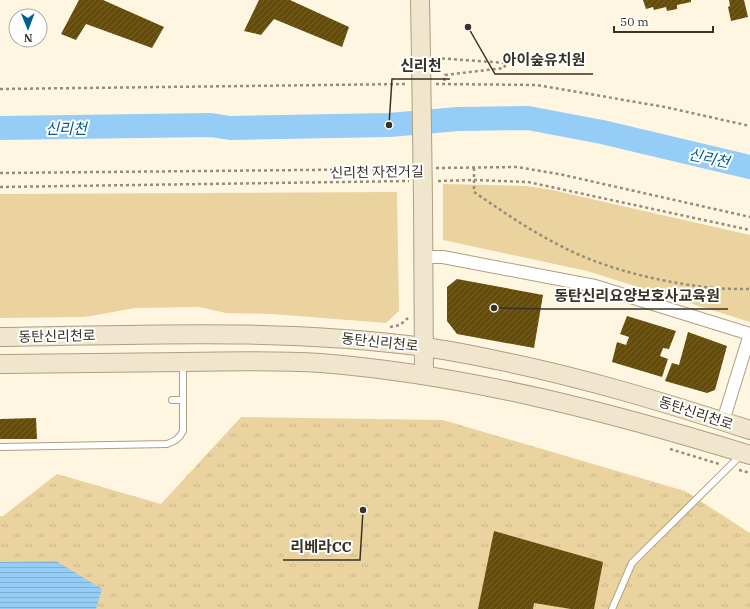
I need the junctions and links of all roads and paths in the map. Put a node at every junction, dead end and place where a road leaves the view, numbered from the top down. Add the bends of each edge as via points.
1 (420, 0) edge
2 (428, 58) junction
3 (413, 84) dead end
4 (429, 84) dead end
5 (444, 84) junction
6 (0, 89) edge
7 (750, 126) edge
8 (411, 168) dead end
9 (434, 168) dead end
10 (474, 168) junction
11 (0, 173) edge
12 (474, 180) junction
13 (411, 181) dead end
14 (434, 181) dead end
15 (0, 187) edge
16 (750, 217) edge
17 (750, 230) edge
18 (424, 256) junction
19 (750, 289) edge
20 (750, 334) edge
21 (0, 336) edge
22 (425, 347) junction
23 (183, 362) junction
24 (0, 364) edge
25 (424, 375) junction
26 (172, 400) dead end
27 (183, 400) junction
28 (723, 421) junction
29 (750, 430) edge
30 (0, 447) edge
31 (663, 447) dead end
32 (746, 454) edge
33 (729, 467) junction
34 (750, 473) edge
35 (612, 609) edge

1 - 2 main road
2 - 5 path via 506,63 504,68 444,75
2 - 18 main road, bridge via 423,201
3 - 6 path
4 - 5 path
5 - 7 path via 537,85 665,107
8 - 11 path
9 - 10 path
10 - 12 path
10 - 16 path via 517,167 559,174
12 - 14 path, 신리천 자전거길
12 - 17 path, 신리천 자전거길 via 528,182
12 - 19 path via 474,192 510,217 560,246 594,260 675,282 715,288
13 - 15 path, 신리천 자전거길
18 - 20 street via 444,257 595,286
18 - 22 main road
20 - 28 street
21 - 22 main road, 동탄신리천로 via 240,333
22 - 25 main road
22 - 28 main road, 동탄신리천로 via 535,368
23 - 24 main road, 동탄신리천로
23 - 25 main road, 동탄신리천로 via 320,363
23 - 27 lane
25 - 32 main road, 동탄신리천로 via 560,401
26 - 27 lane
27 - 30 lane via 181,437 167,444
28 - 29 main road, 동탄신리천로
31 - 33 path
32 - 33 lane
33 - 34 path
33 - 35 lane via 632,563

